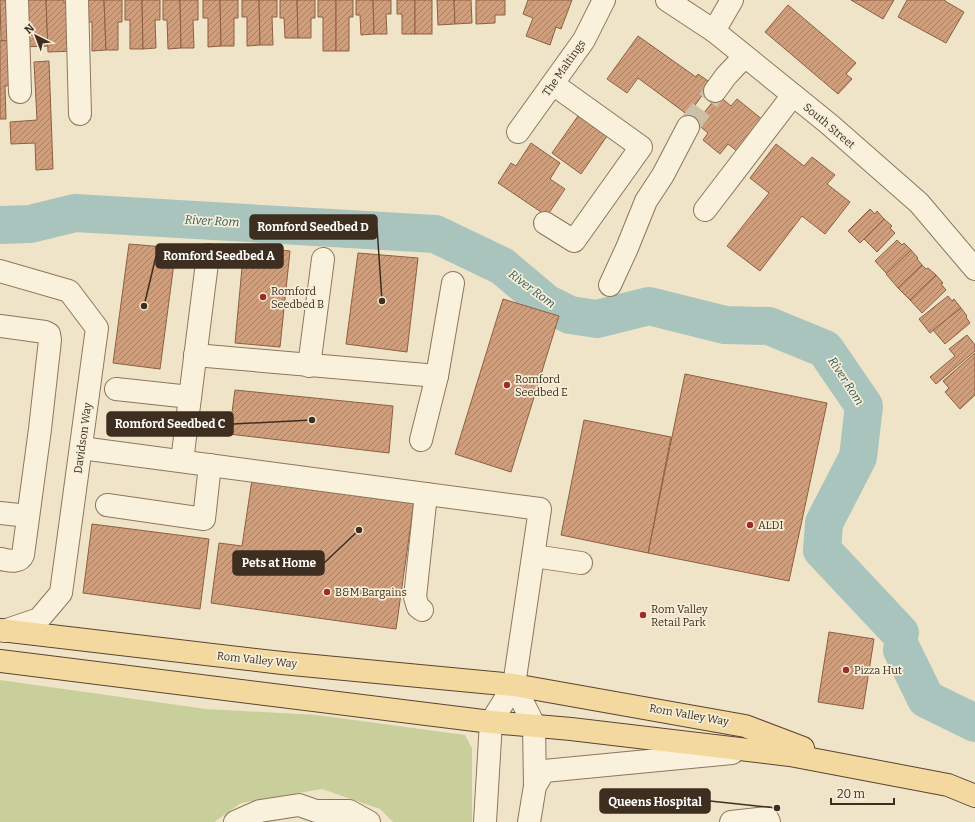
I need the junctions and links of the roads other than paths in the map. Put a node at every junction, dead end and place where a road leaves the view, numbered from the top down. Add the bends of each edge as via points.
1 (17, 0) edge
2 (77, 0) edge
3 (604, 0) edge
4 (667, 0) edge
5 (732, 0) edge
6 (714, 31) junction
7 (744, 57) junction
8 (553, 84) junction
9 (715, 91) tunnel mouth
10 (20, 92) dead end
11 (793, 95) junction
12 (80, 114) dead end
13 (688, 127) tunnel mouth
14 (518, 132) dead end
15 (705, 210) dead end
16 (545, 223) dead end
17 (208, 256) dead end
18 (323, 259) dead end
19 (975, 269) edge
20 (0, 271) edge
21 (453, 283) dead end
22 (610, 285) dead end
23 (0, 326) edge
24 (195, 355) junction
25 (309, 366) junction
26 (437, 376) junction
27 (116, 388) dead end
28 (190, 397) junction
29 (421, 440) dead end
30 (81, 448) junction
31 (182, 461) junction
32 (210, 465) junction
33 (426, 494) junction
34 (107, 505) dead end
35 (0, 513) edge
36 (28, 516) junction
37 (534, 556) junction
38 (0, 559) edge
39 (581, 563) dead end
40 (422, 610) dead end
41 (2, 631) edge
42 (0, 661) edge
43 (514, 685) junction
44 (491, 722) junction
45 (534, 725) junction
46 (756, 751) junction
47 (857, 767) junction
48 (535, 786) junction
49 (975, 796) edge
50 (235, 822) edge
51 (369, 822) edge
52 (485, 822) edge
53 (529, 822) edge
54 (731, 822) edge
55 (769, 822) edge

1 - 10 street
2 - 12 street
3 - 8 street, The Maltings via 584,40
4 - 6 street, South Street
5 - 6 street
6 - 7 street, South Street
7 - 9 street
7 - 11 street, South Street
8 - 14 street, The Maltings
8 - 16 street via 641,147 574,241
11 - 15 street
11 - 19 street, South Street via 918,203
13 - 22 street via 663,176 646,201
17 - 24 street
18 - 25 street
20 - 30 street, Davidson Way via 69,291 97,328
21 - 26 street
23 - 36 street via 45,332 49,334 50,340
24 - 25 street
24 - 28 street
25 - 26 street
26 - 29 street
27 - 28 street
28 - 31 street
30 - 31 street
30 - 41 street, Davidson Way via 61,593 39,619
31 - 32 street
32 - 33 street
32 - 34 street via 204,519
33 - 37 street via 540,509
33 - 40 street via 424,560 415,597 418,607
35 - 36 street
36 - 38 street via 22,558 14,561
37 - 39 street
37 - 43 street
41 - 43 main road, Rom Valley Way via 282,664
42 - 44 main road, Rom Valley Way
43 - 44 street
43 - 45 street
43 - 47 main road, Rom Valley Way via 745,726
44 - 45 main road, Rom Valley Way
44 - 52 street
45 - 46 main road, Rom Valley Way
45 - 48 street
46 - 47 main road, Rom Valley Way
46 - 48 street via 544,771
47 - 49 main road, Rom Valley Way via 948,785
48 - 53 street
50 - 51 street via 260,811 299,806 316,811 349,811
54 - 55 street via 767,818

